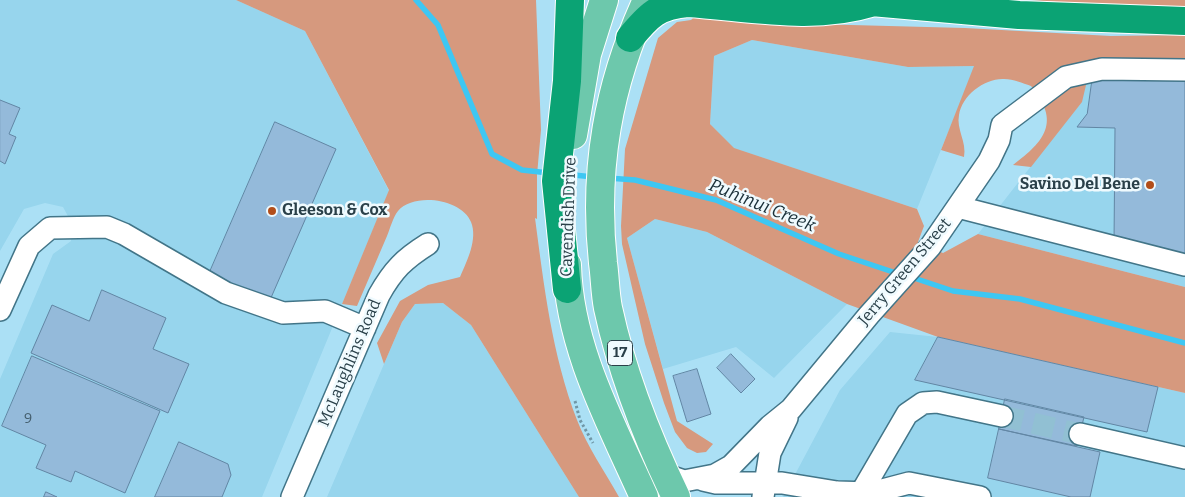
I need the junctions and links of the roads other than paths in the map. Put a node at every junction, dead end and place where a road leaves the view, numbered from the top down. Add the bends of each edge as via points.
1 (570, 0) edge
2 (604, 0) edge
3 (647, 0) edge
4 (861, 2) edge
5 (1185, 21) edge
6 (630, 38) junction
7 (1185, 70) edge
8 (565, 145) junction
9 (958, 207) junction
10 (428, 244) dead end
11 (1185, 265) edge
12 (567, 289) joint
13 (0, 310) edge
14 (365, 328) junction
15 (791, 409) junction
16 (1002, 416) tunnel mouth
17 (1080, 434) tunnel mouth
18 (1185, 458) edge
19 (697, 479) junction
20 (671, 486) edge
21 (764, 489) edge
22 (641, 491) edge
23 (861, 493) junction
24 (292, 497) edge
25 (980, 497) edge

1 - 8 highway
2 - 8 main road, Cavendish Drive
3 - 6 main road, Cavendish Drive / 17
4 - 5 highway via 1019,15
4 - 6 highway via 848,10 814,12 675,4 651,14
6 - 20 main road, Cavendish Drive / 17 via 618,71 603,148 600,224 608,306 630,389
7 - 9 street, Jerry Green Street via 1102,69 1066,77 1002,125 990,161
8 - 12 highway via 556,181
9 - 11 street
9 - 15 street, Jerry Green Street via 930,247
10 - 14 street, McLaughlins Road via 404,259 389,277
12 - 22 main road, Cavendish Drive / 17 via 584,359
13 - 14 street via 29,246 50,228 107,227 226,292 282,313 326,311
14 - 24 street, McLaughlins Road
15 - 19 street, Jerry Green Street via 731,466 715,475
15 - 21 street, Jerry Green Street via 770,454
16 - 23 street via 937,402 922,403 907,414
17 - 18 street
19 - 20 street, Jerry Green Street
19 - 21 street
21 - 23 street
23 - 25 street via 909,483

